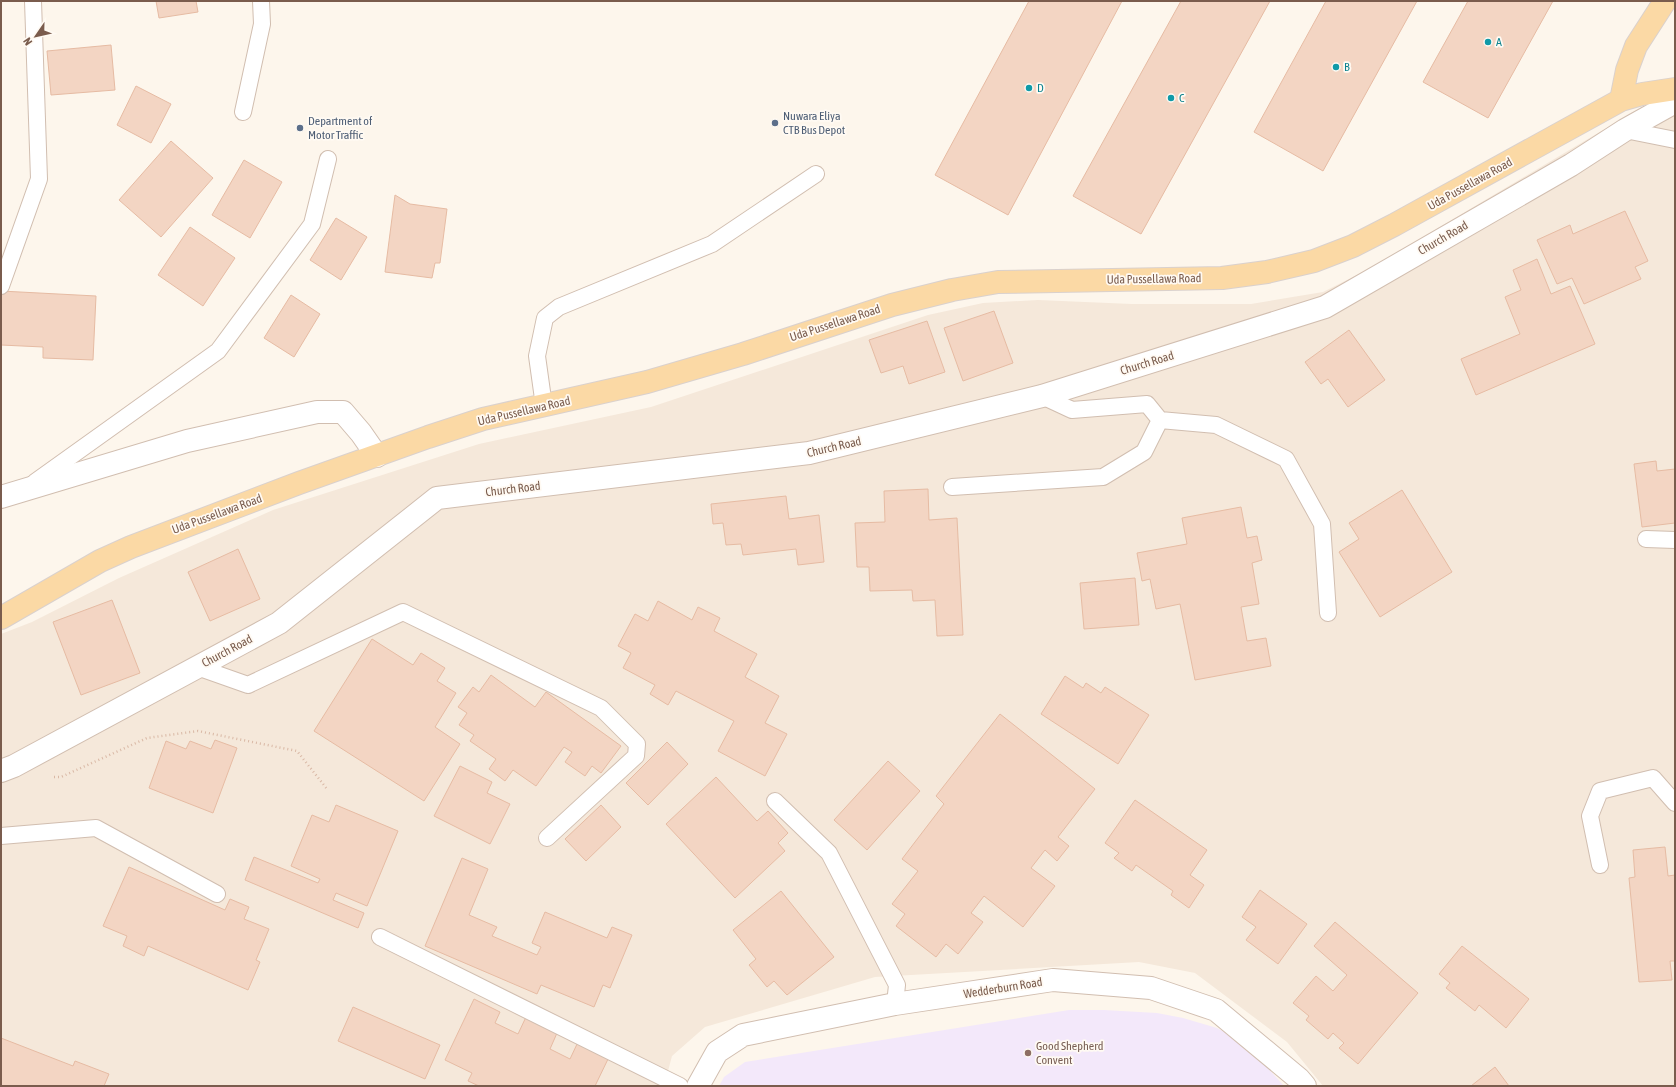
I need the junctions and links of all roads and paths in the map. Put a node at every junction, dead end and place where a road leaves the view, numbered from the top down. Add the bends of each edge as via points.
1 (34, 1) edge
2 (261, 1) edge
3 (1665, 1) edge
4 (1675, 89) edge
5 (1621, 100) junction
6 (1675, 102) edge
7 (243, 112) dead end
8 (1625, 130) junction
9 (1675, 140) edge
10 (328, 159) dead end
11 (816, 174) dead end
12 (1, 286) edge
13 (1042, 396) junction
14 (544, 406) junction
15 (1160, 420) junction
16 (377, 456) junction
17 (952, 487) dead end
18 (23, 491) junction
19 (1, 497) edge
20 (1646, 539) dead end
21 (1675, 540) edge
22 (1328, 613) dead end
23 (1, 618) edge
24 (197, 667) junction
25 (7, 768) edge
26 (327, 789) dead end
27 (775, 801) dead end
28 (1675, 803) edge
29 (1, 836) edge
30 (547, 838) dead end
31 (1600, 865) dead end
32 (217, 894) dead end
33 (380, 937) dead end
34 (895, 1004) junction
35 (680, 1086) edge
36 (698, 1086) edge
37 (1305, 1086) edge

1 - 12 lane via 39,180
2 - 7 lane via 262,24
3 - 5 main road via 1636,46 1627,70
4 - 5 main road, Uda Pussellawa Road
5 - 14 main road, Uda Pussellawa Road via 1394,225 1353,246 1314,261 1267,272 1222,278 998,282 952,290 892,305 743,354 647,382
6 - 8 street, Church Road
8 - 9 lane
8 - 13 street, Church Road via 1325,307
10 - 18 lane via 312,224 218,351
11 - 14 lane via 712,244 559,307 545,318 537,356
13 - 15 lane via 1072,410 1147,404
13 - 24 street, Church Road via 809,453 437,498 279,623
14 - 16 main road, Uda Pussellawa Road via 483,419
15 - 17 lane via 1144,452 1103,477
15 - 22 lane via 1216,425 1286,459 1322,524
16 - 18 street via 343,412 317,412 187,441
16 - 23 main road, Uda Pussellawa Road via 131,546
18 - 19 street
20 - 21 lane
24 - 25 street, Church Road
24 - 30 lane via 248,685 403,612 601,708 638,744 636,756
25 - 26 path via 27,774 61,777 147,738 198,731 297,751
27 - 34 lane via 829,853 896,985
28 - 31 lane via 1653,778 1600,792 1590,816
29 - 32 lane via 96,828
33 - 35 lane
34 - 36 street, Wedderburn Road via 743,1035 717,1052
34 - 37 street, Wedderburn Road via 1053,980 1151,988 1216,1010

